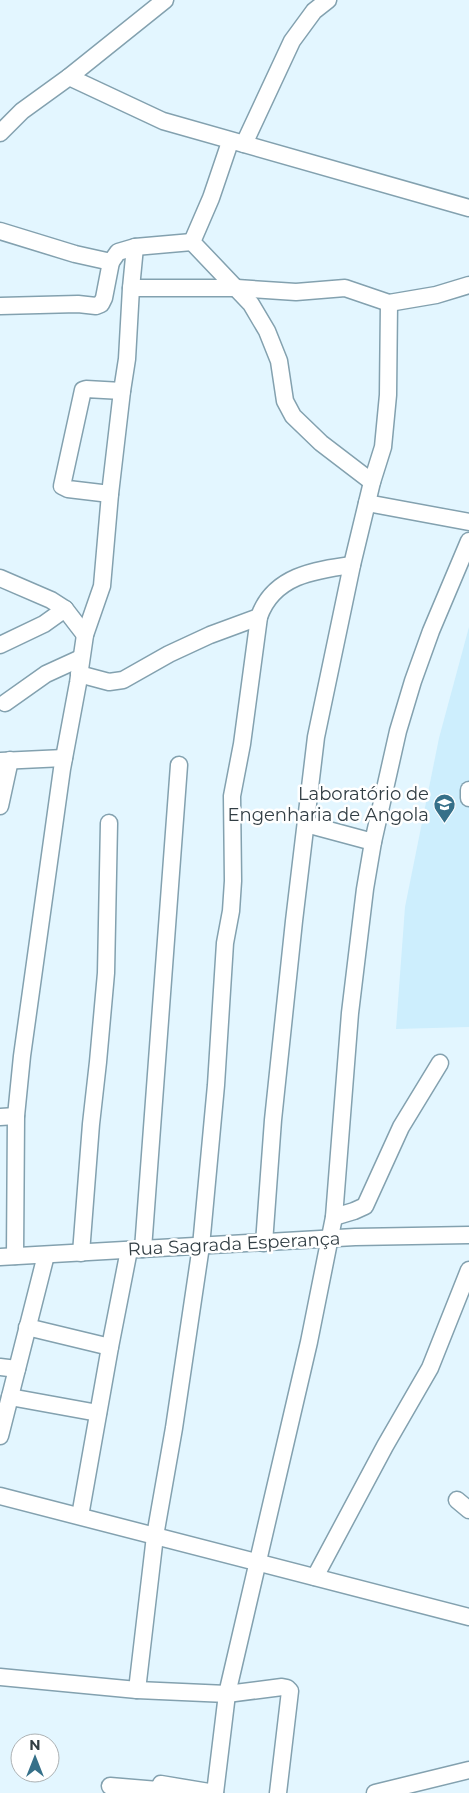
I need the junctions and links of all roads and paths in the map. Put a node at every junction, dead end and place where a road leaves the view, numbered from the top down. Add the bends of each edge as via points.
1 (165, 0) edge
2 (328, 0) edge
3 (69, 77) junction
4 (0, 133) edge
5 (237, 143) junction
6 (469, 208) edge
7 (0, 231) edge
8 (192, 242) junction
9 (135, 247) junction
10 (111, 262) junction
11 (469, 285) edge
12 (131, 288) junction
13 (237, 288) junction
14 (389, 303) junction
15 (0, 306) edge
16 (122, 391) junction
17 (372, 482) junction
18 (110, 494) junction
19 (368, 502) junction
20 (469, 522) edge
21 (469, 541) edge
22 (352, 565) junction
23 (0, 578) edge
24 (65, 609) junction
25 (259, 617) junction
26 (84, 635) junction
27 (0, 645) edge
28 (80, 666) junction
29 (5, 703) dead end
30 (64, 758) junction
31 (5, 760) edge
32 (179, 765) dead end
33 (469, 790) edge
34 (469, 798) edge
35 (0, 806) edge
36 (109, 823) dead end
37 (306, 824) junction
38 (373, 842) junction
39 (440, 1063) dead end
40 (8, 1116) edge
41 (334, 1217) junction
42 (469, 1235) edge
43 (329, 1240) junction
44 (264, 1243) junction
45 (202, 1246) junction
46 (136, 1250) junction
47 (81, 1253) junction
48 (46, 1255) junction
49 (8, 1257) edge
50 (469, 1270) edge
51 (27, 1327) junction
52 (110, 1347) junction
53 (0, 1367) edge
54 (17, 1369) junction
55 (10, 1397) junction
56 (98, 1413) junction
57 (0, 1436) edge
58 (0, 1496) edge
59 (80, 1516) junction
60 (156, 1536) junction
61 (257, 1562) junction
62 (315, 1577) junction
63 (469, 1617) edge
64 (0, 1677) edge
65 (137, 1690) junction
66 (227, 1694) junction
67 (469, 1770) edge
68 (110, 1786) dead end
69 (393, 1791) edge
70 (215, 1793) edge
71 (278, 1793) edge
72 (375, 1793) edge

1 - 3 street
2 - 5 street via 314,11 292,41
3 - 4 street via 22,111
3 - 5 street via 162,122
5 - 6 street
5 - 8 street
7 - 10 street
8 - 9 street
8 - 13 street
9 - 10 street via 118,252
9 - 12 street
10 - 15 street via 104,298 96,306
11 - 14 street via 436,295
12 - 13 street
12 - 16 street
13 - 14 street via 296,292 345,288
13 - 17 street via 267,331 279,361 285,401 293,416 321,443
14 - 17 street via 387,420
16 - 18 street
16 - 18 street via 83,390 62,486
17 - 19 street
18 - 26 street via 102,586
19 - 20 street
19 - 22 street
21 - 38 street via 413,681 398,730
22 - 25 street via 300,575 271,595 263,604
22 - 37 street via 316,737
23 - 24 street
24 - 26 street
24 - 27 street via 44,624
25 - 28 street via 210,635 123,680 109,682
25 - 45 street via 232,796 231,912 225,943
26 - 28 street
28 - 29 street via 46,674
28 - 30 street
30 - 31 street
30 - 40 street via 22,1056
31 - 35 street
32 - 46 street
33 - 34 street
36 - 47 street via 106,973
37 - 38 street
37 - 44 street via 273,1120
38 - 41 street via 350,1013
39 - 41 street via 401,1127 365,1206
40 - 49 street
41 - 43 street
42 - 43 street, Rua Sagrada Esperança
43 - 44 street, Rua Sagrada Esperança
43 - 61 street via 309,1342
44 - 45 street, Rua Sagrada Esperança
45 - 46 street, Rua Sagrada Esperança
45 - 60 street
46 - 47 street, Rua Sagrada Esperança
46 - 52 street
47 - 48 street, Rua Sagrada Esperança
48 - 49 street, Rua Sagrada Esperança
48 - 51 street
50 - 62 street via 430,1368
51 - 52 street
51 - 54 street
52 - 56 street
53 - 54 street
54 - 55 street
55 - 56 street
55 - 57 street
56 - 59 street
58 - 59 street
59 - 60 street
60 - 61 street
60 - 65 street
61 - 62 street
61 - 66 street
62 - 63 street
64 - 65 street
65 - 66 street
66 - 70 street
66 - 71 street via 282,1687 290,1691
67 - 69 street
68 - 70 street via 158,1790 161,1784
69 - 72 street

